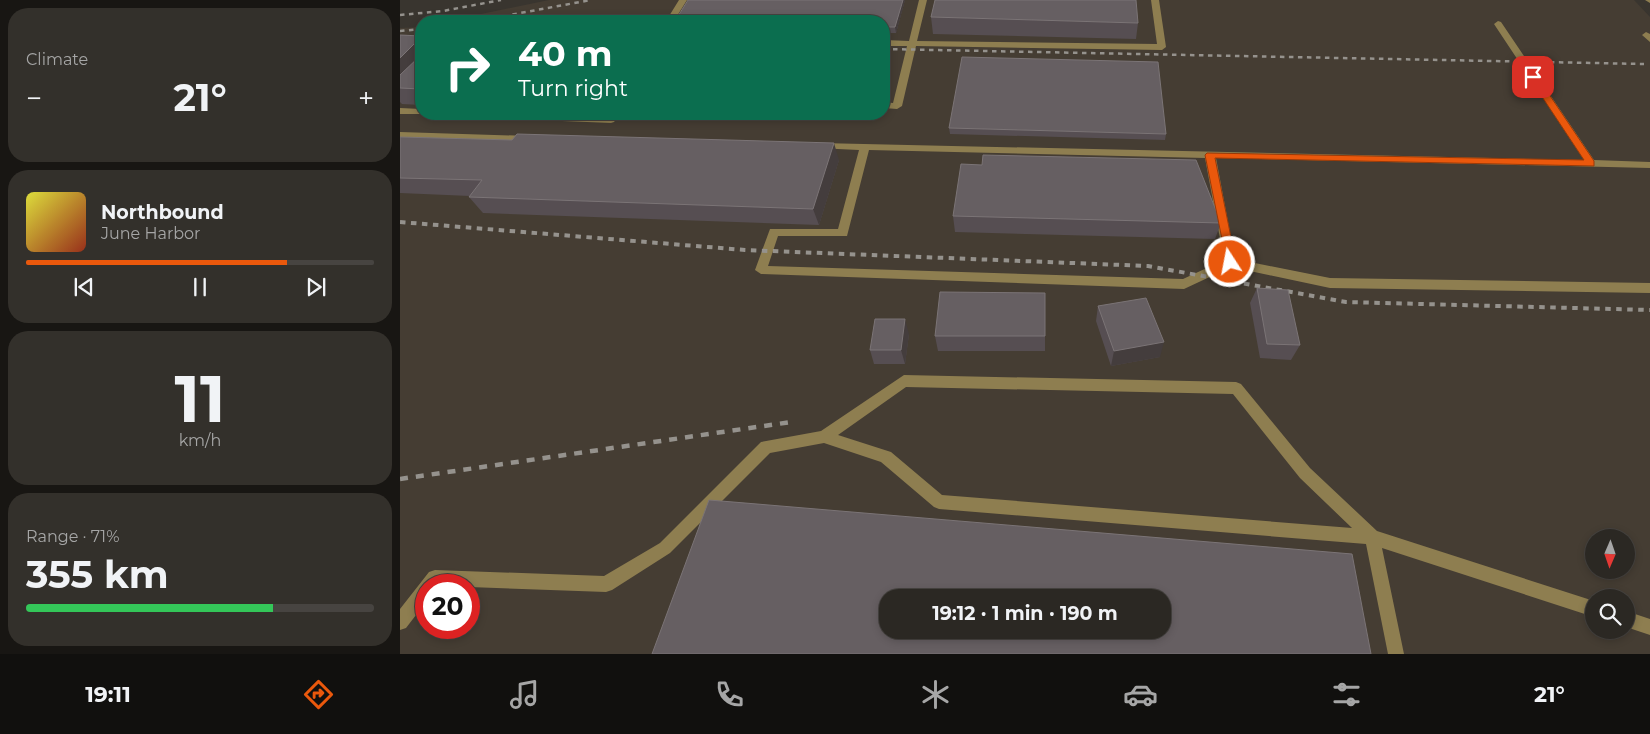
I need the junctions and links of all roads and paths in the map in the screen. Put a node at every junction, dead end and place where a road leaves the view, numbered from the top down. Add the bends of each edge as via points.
1 (683, 0) edge
2 (923, 0) edge
3 (1155, 0) edge
4 (674, 15) edge
5 (1498, 24) dead end
6 (890, 43) edge
7 (912, 43) junction
8 (890, 105) edge
9 (400, 111) edge
10 (415, 112) edge
11 (400, 135) edge
12 (537, 139) edge
13 (811, 146) edge
14 (865, 147) junction
15 (1210, 155) junction
16 (1591, 163) junction
17 (1650, 165) edge
18 (1230, 262) junction
19 (1650, 288) edge
20 (824, 437) junction
21 (1372, 537) junction
22 (480, 580) edge
23 (415, 603) edge
24 (1585, 606) edge
25 (400, 622) edge
26 (1635, 622) edge
27 (1650, 627) edge
28 (1396, 654) edge

1 - 4 lane
2 - 7 lane
3 - 7 lane via 1162,47
5 - 16 lane
6 - 7 lane
7 - 8 lane via 897,106
9 - 10 lane
11 - 12 lane
13 - 14 lane
14 - 15 lane
14 - 18 lane via 843,233 774,232 761,270 1184,284
15 - 16 lane
15 - 18 lane
16 - 17 lane
18 - 19 lane via 1330,283
20 - 21 lane via 886,457 939,502
20 - 21 lane via 904,382 1236,388 1305,473
20 - 22 lane via 766,447 666,548 606,584
21 - 24 lane
21 - 28 lane
23 - 25 lane
26 - 27 lane

